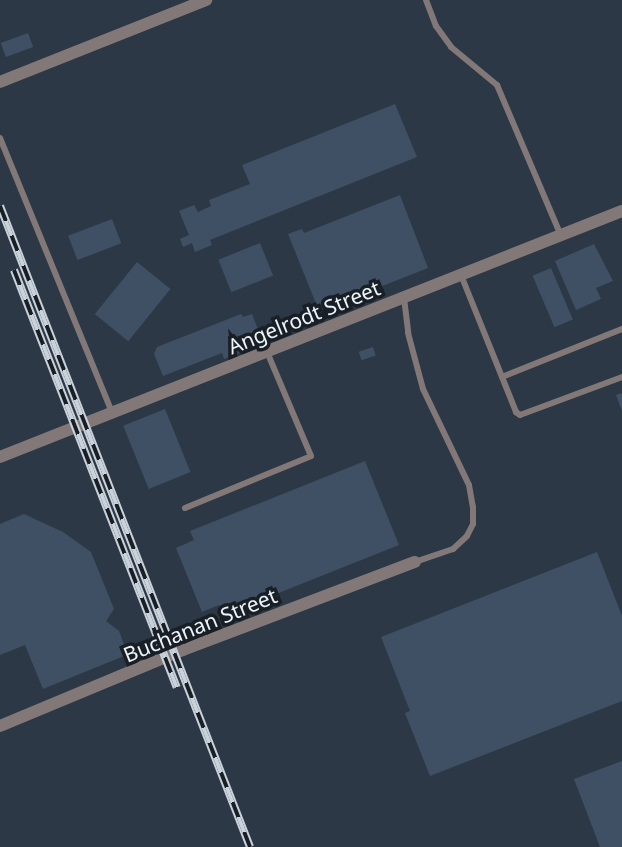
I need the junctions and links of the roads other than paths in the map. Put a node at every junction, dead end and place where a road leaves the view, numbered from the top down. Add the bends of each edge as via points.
1 (206, 0) edge
2 (426, 0) edge
3 (0, 82) edge
4 (0, 138) edge
5 (620, 215) edge
6 (561, 236) junction
7 (461, 275) junction
8 (404, 298) junction
9 (622, 329) edge
10 (267, 352) junction
11 (502, 377) junction
12 (622, 377) edge
13 (112, 413) junction
14 (0, 457) edge
15 (185, 508) dead end
16 (415, 562) joint
17 (0, 726) edge

1 - 3 street
2 - 6 lane via 451,47 497,85
4 - 13 lane
5 - 6 street, Angelrodt Street
6 - 7 street, Angelrodt Street
7 - 8 street, Angelrodt Street
7 - 11 lane
8 - 10 street, Angelrodt Street
8 - 16 lane via 423,389 469,485 473,507 467,536 453,549
9 - 11 lane
10 - 13 street, Angelrodt Street
10 - 15 lane via 311,456
11 - 12 lane via 516,412 525,415
13 - 14 street, Angelrodt Street
16 - 17 street, Buchanan Street

